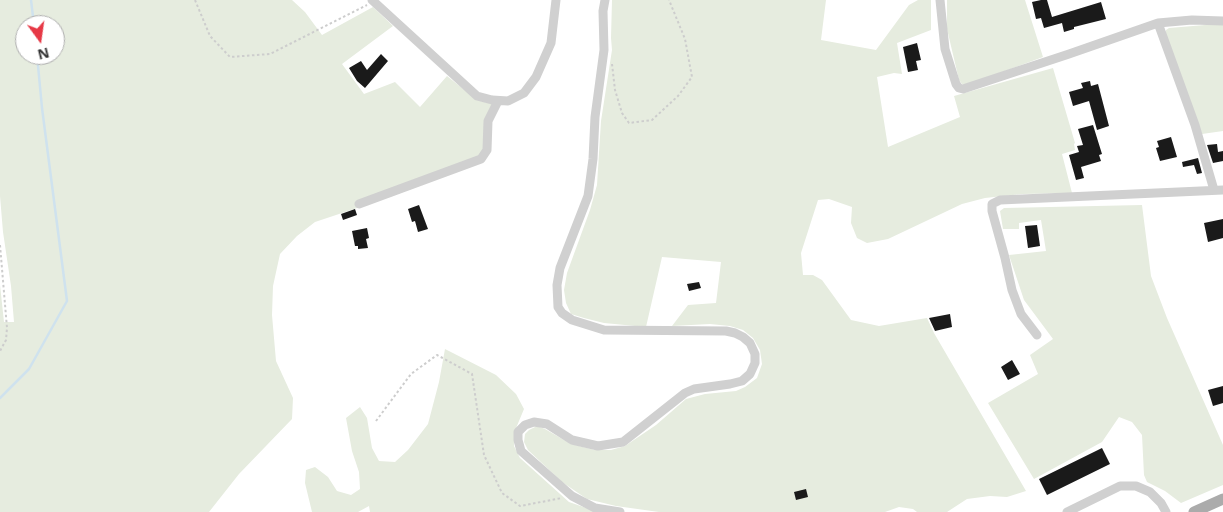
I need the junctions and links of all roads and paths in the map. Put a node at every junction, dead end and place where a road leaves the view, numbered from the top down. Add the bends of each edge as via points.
1 (195, 0) edge
2 (556, 0) edge
3 (605, 0) edge
4 (669, 0) edge
5 (940, 0) edge
6 (373, 1) edge
7 (1223, 21) edge
8 (1158, 23) junction
9 (612, 61) dead end
10 (498, 101) junction
11 (1219, 190) edge
12 (359, 204) dead end
13 (0, 246) edge
14 (1037, 335) dead end
15 (0, 351) edge
16 (376, 421) dead end
17 (572, 496) junction
18 (1223, 498) edge
19 (620, 512) edge
20 (1067, 512) edge
21 (1166, 512) edge
22 (1194, 512) edge

1 - 6 path via 210,36 230,57 270,54
2 - 10 street via 551,43 536,77 517,98
3 - 17 street via 604,50 588,196 560,268 558,306 572,320 604,330 735,333 750,343 755,363 742,381 685,393 623,442 598,446 572,440 547,424 525,424 518,432 521,451
4 - 9 path via 685,39 692,77 678,96 652,120 629,123 622,114 615,90
5 - 8 street via 945,49 956,84 963,89
6 - 10 street via 463,84 478,96
7 - 8 street
8 - 11 street
10 - 12 street via 488,121 487,150 481,160
11 - 14 street via 1000,200 992,204 1012,290 1021,314
13 - 15 path via 7,328 6,340
16 - 17 path via 411,374 437,355 472,374 484,454 502,493 520,506
17 - 19 street via 595,508
18 - 22 main road
20 - 21 street via 1120,486 1136,486 1150,492

